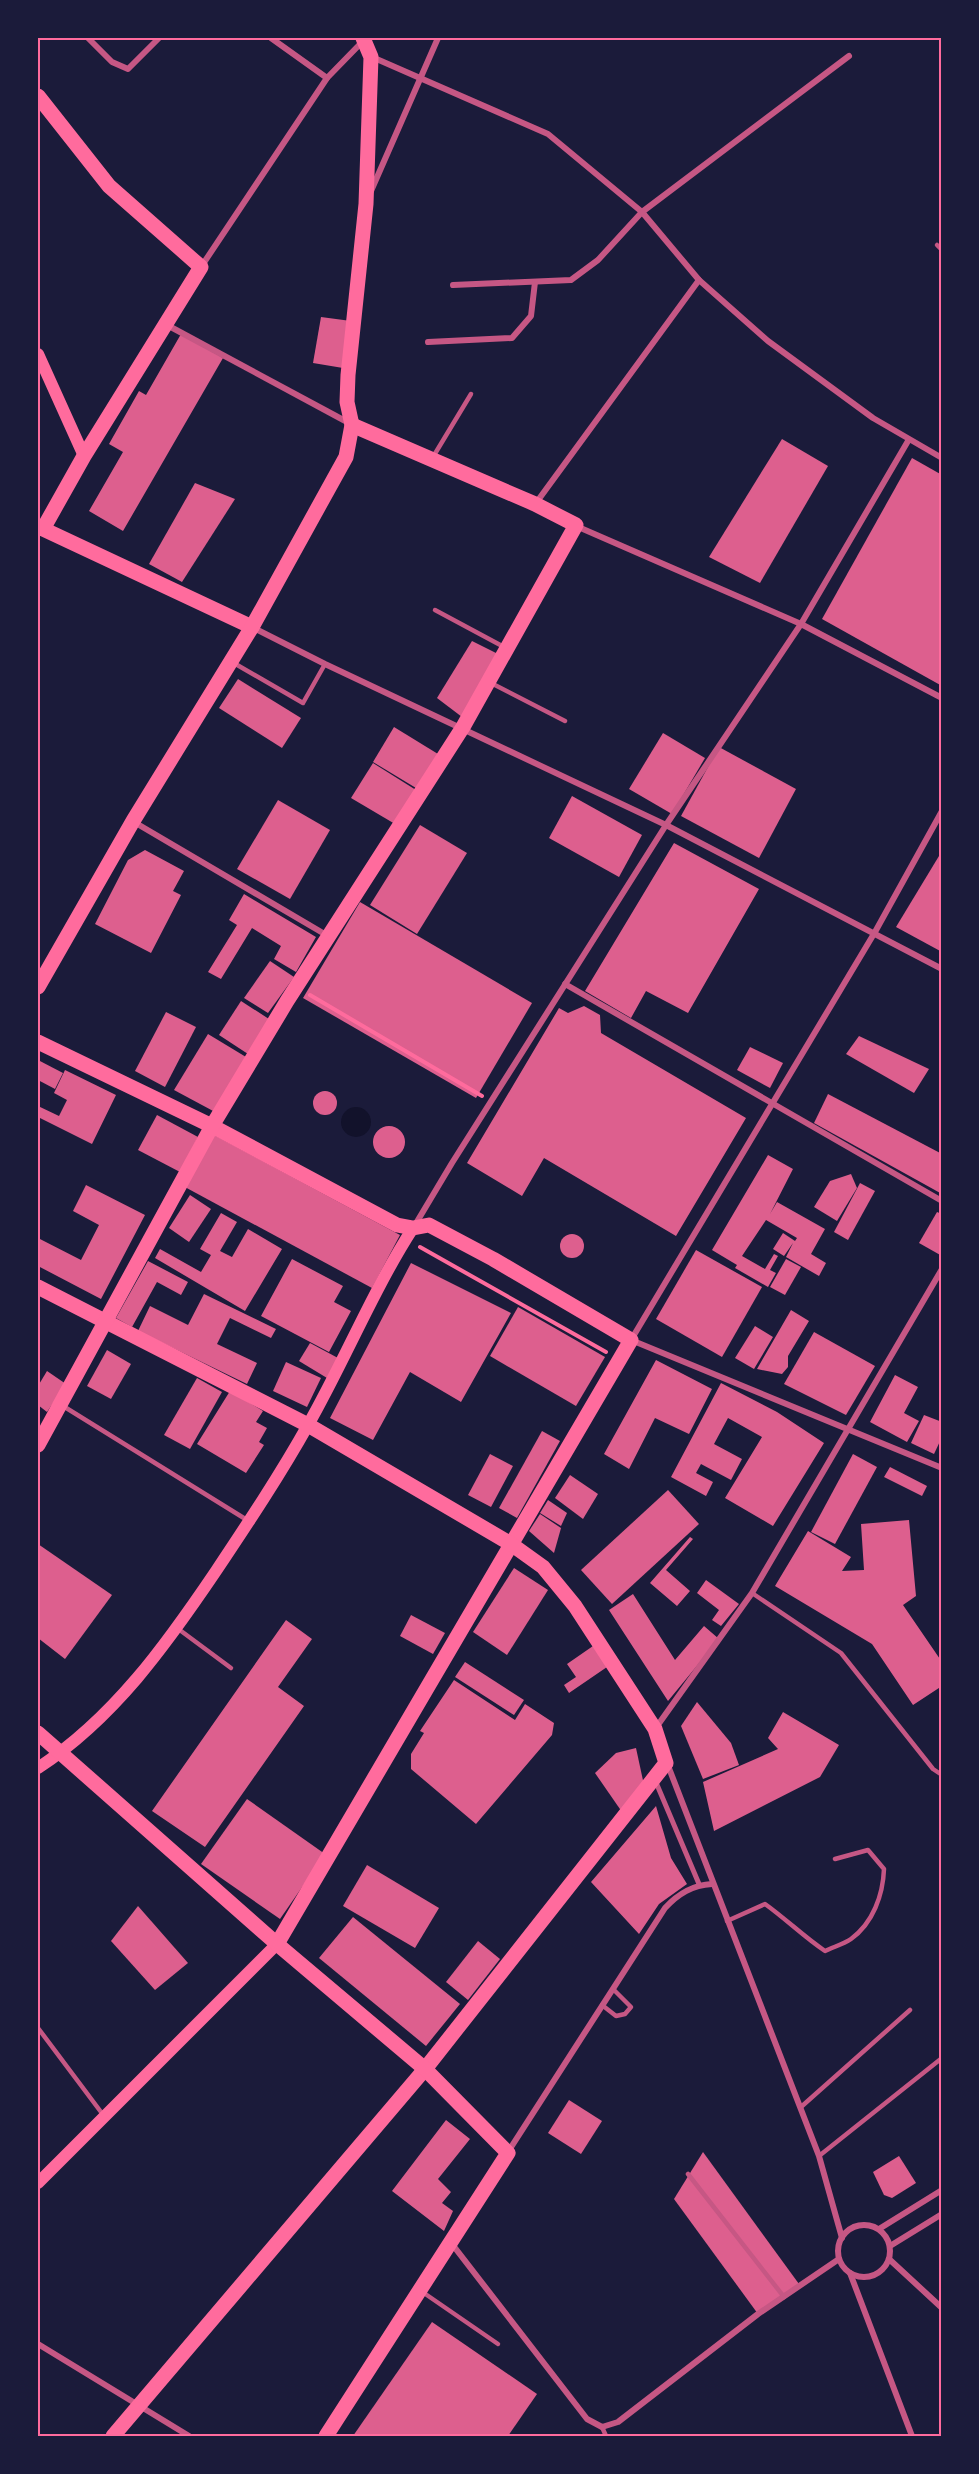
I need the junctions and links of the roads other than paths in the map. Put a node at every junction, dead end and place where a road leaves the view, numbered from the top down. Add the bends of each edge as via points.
1 (88, 38) edge
2 (159, 38) edge
3 (271, 38) edge
4 (364, 38) edge
5 (438, 38) edge
6 (849, 56) dead end
7 (371, 57) junction
8 (327, 78) junction
9 (420, 79) junction
10 (38, 96) edge
11 (366, 204) junction
12 (642, 212) junction
13 (201, 267) junction
14 (699, 279) junction
15 (535, 282) junction
16 (453, 285) dead end
17 (167, 325) junction
18 (428, 342) dead end
19 (38, 354) edge
20 (471, 394) dead end
21 (352, 425) junction
22 (908, 441) junction
23 (84, 456) junction
24 (942, 458) edge
25 (432, 459) junction
26 (535, 504) junction
27 (576, 525) junction
28 (40, 528) edge
29 (435, 610) dead end
30 (801, 624) junction
31 (252, 627) junction
32 (507, 648) junction
33 (231, 662) junction
34 (325, 664) junction
35 (489, 682) junction
36 (942, 698) edge
37 (565, 721) dead end
38 (463, 727) junction
39 (942, 811) edge
40 (133, 821) junction
41 (666, 825) junction
42 (875, 932) junction
43 (328, 936) junction
44 (942, 969) edge
45 (565, 984) junction
46 (38, 987) edge
47 (38, 1042) edge
48 (773, 1105) junction
49 (212, 1126) junction
50 (942, 1201) edge
51 (410, 1234) junction
52 (942, 1269) edge
53 (38, 1287) edge
54 (106, 1323) junction
55 (631, 1340) junction
56 (60, 1405) junction
57 (308, 1425) junction
58 (848, 1431) junction
59 (38, 1445) edge
60 (942, 1468) edge
61 (249, 1521) junction
62 (511, 1544) junction
63 (752, 1593) junction
64 (177, 1628) junction
65 (231, 1668) dead end
66 (655, 1729) junction
67 (38, 1733) edge
68 (60, 1753) junction
69 (666, 1762) junction
70 (38, 1768) edge
71 (942, 1775) edge
72 (654, 1778) junction
73 (835, 1859) dead end
74 (699, 1884) junction
75 (712, 1884) junction
76 (727, 1920) junction
77 (277, 1944) junction
78 (613, 1989) junction
79 (602, 2005) junction
80 (910, 2010) dead end
81 (38, 2028) edge
82 (942, 2058) edge
83 (425, 2069) junction
84 (801, 2107) junction
85 (104, 2116) junction
86 (508, 2153) junction
87 (819, 2156) junction
88 (688, 2174) dead end
89 (38, 2183) edge
90 (942, 2190) edge
91 (942, 2214) edge
92 (879, 2229) junction
93 (842, 2238) junction
94 (450, 2241) junction
95 (890, 2246) junction
96 (839, 2259) junction
97 (889, 2259) junction
98 (850, 2273) junction
99 (419, 2290) junction
100 (784, 2297) junction
101 (942, 2308) edge
102 (38, 2344) edge
103 (498, 2344) dead end
104 (137, 2406) junction
105 (602, 2427) junction
106 (113, 2436) edge
107 (189, 2436) edge
108 (326, 2436) edge
109 (606, 2436) edge
110 (912, 2436) edge

1 - 2 street via 112,62 128,69
3 - 8 street
4 - 7 main road
4 - 8 street
5 - 9 street
6 - 12 street
7 - 9 street
7 - 11 main road
8 - 13 street
9 - 11 street
9 - 12 street via 548,134
10 - 13 main road via 109,186
11 - 21 main road via 348,375 347,402
12 - 14 street
12 - 15 street via 598,260 571,280
13 - 17 main road
14 - 22 street via 805,370
14 - 26 street
15 - 16 street
15 - 18 street via 531,316 512,338
17 - 21 street
17 - 23 main road
19 - 23 main road
20 - 25 lane
21 - 25 main road
21 - 31 main road via 346,457
22 - 24 street
22 - 30 street
23 - 28 main road
25 - 26 main road
26 - 27 main road
27 - 30 street
27 - 32 main road
28 - 31 main road
29 - 32 lane
30 - 36 street
30 - 41 street
31 - 33 main road
31 - 34 street
32 - 35 main road
33 - 34 lane via 303,703
33 - 40 main road
34 - 38 street
35 - 37 lane
35 - 38 main road
38 - 41 street
38 - 43 main road
39 - 42 street
40 - 43 street
40 - 46 main road
41 - 42 street
41 - 45 street
42 - 44 street
42 - 48 street
43 - 49 main road
45 - 48 street
45 - 51 street
47 - 49 main road
48 - 50 street
48 - 55 street
49 - 51 main road
49 - 54 main road
51 - 55 main road via 429,1225
51 - 57 main road
52 - 58 street
53 - 54 main road
54 - 56 main road
54 - 57 main road
55 - 58 street
55 - 62 main road
56 - 59 main road
56 - 61 lane
57 - 61 main road
57 - 62 main road
58 - 60 street
58 - 63 street
61 - 64 main road
62 - 66 main road via 543,1567 575,1606
62 - 77 main road
63 - 66 street
63 - 71 lane via 841,1653 933,1769
64 - 65 lane
64 - 68 main road via 118,1701
66 - 69 main road
67 - 68 main road
68 - 70 main road
68 - 77 main road
69 - 72 main road
69 - 75 street
72 - 74 street
72 - 83 main road
73 - 76 lane via 868,1850 884,1869 883,1889 875,1910 851,1939 825,1951 765,1904
74 - 75 street
74 - 78 street via 681,1893 665,1908
75 - 76 street
76 - 84 street
77 - 83 main road
77 - 85 main road
78 - 79 street
78 - 79 lane via 630,2007 625,2014 616,2016
79 - 86 street
80 - 84 lane
81 - 85 lane
82 - 87 lane
83 - 86 main road
83 - 104 main road
84 - 87 street
85 - 89 main road
86 - 94 main road
87 - 93 street
88 - 100 lane
90 - 92 street
91 - 95 street
92 - 93 street via 858,2225
92 - 95 street
93 - 96 street
94 - 99 main road
94 - 105 street via 587,2419
95 - 97 street
96 - 98 street
96 - 100 street
97 - 98 street via 873,2275 861,2277
97 - 101 street
98 - 110 street
99 - 103 lane
99 - 108 main road
100 - 105 street via 618,2422
102 - 104 street
104 - 106 main road
104 - 107 street
105 - 109 lane

